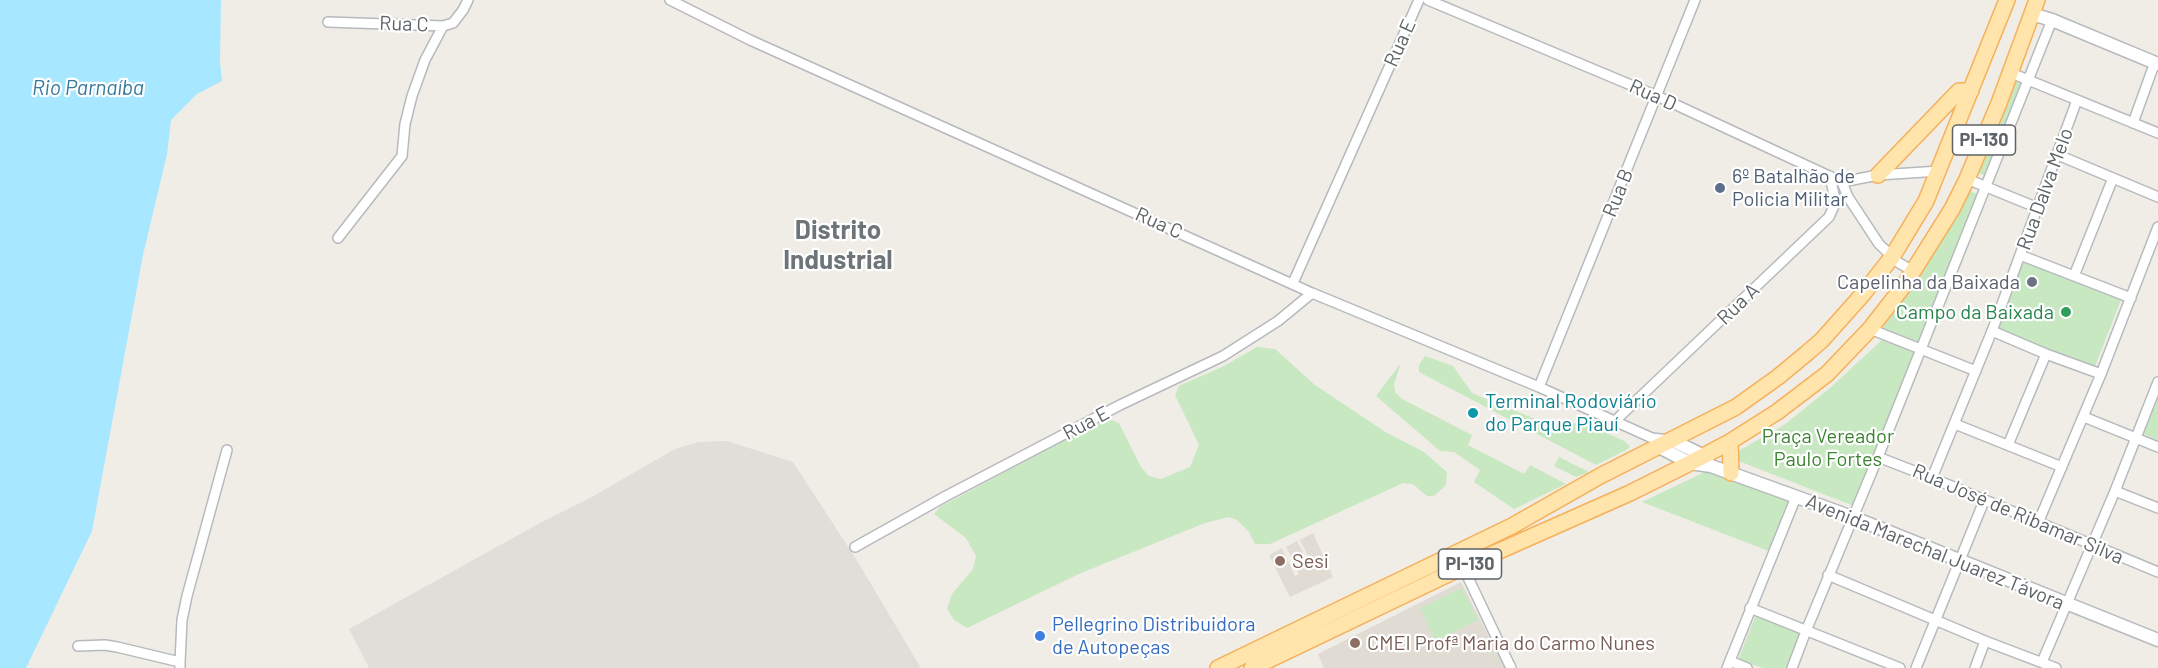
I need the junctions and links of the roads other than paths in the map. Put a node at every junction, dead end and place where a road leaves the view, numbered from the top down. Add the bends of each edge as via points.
1 (468, 0) edge
2 (670, 0) edge
3 (1419, 0) edge
4 (1428, 0) edge
5 (1695, 0) edge
6 (2007, 0) edge
7 (2035, 7) edge
8 (2052, 20) junction
9 (328, 22) dead end
10 (443, 26) junction
11 (2156, 63) edge
12 (2011, 73) junction
13 (2029, 78) junction
14 (1971, 91) junction
15 (1657, 96) junction
16 (2078, 100) junction
17 (2133, 123) junction
18 (2158, 133) edge
19 (2058, 155) junction
20 (1940, 171) junction
21 (1878, 175) junction
22 (1830, 176) junction
23 (2113, 178) junction
24 (1967, 179) junction
25 (1842, 182) junction
26 (1985, 186) junction
27 (2158, 197) edge
28 (2038, 208) junction
29 (2158, 227) edge
30 (338, 238) dead end
31 (2148, 254) junction
32 (2020, 255) junction
33 (1892, 257) junction
34 (2158, 258) edge
35 (1912, 271) junction
36 (2074, 276) junction
37 (1293, 283) junction
38 (1312, 293) junction
39 (2131, 298) junction
40 (1870, 329) junction
41 (1992, 331) junction
42 (1920, 349) junction
43 (2046, 354) junction
44 (1976, 371) junction
45 (2101, 374) junction
46 (2158, 382) edge
47 (1539, 387) junction
48 (2084, 417) junction
49 (1616, 420) junction
50 (1955, 424) junction
51 (2136, 438) junction
52 (1661, 442) junction
53 (1730, 442) junction
54 (2008, 445) junction
55 (2158, 447) edge
56 (227, 450) dead end
57 (1878, 457) junction
58 (1702, 461) junction
59 (2062, 467) junction
60 (1731, 473) junction
61 (1932, 478) junction
62 (1583, 486) junction
63 (2115, 491) junction
64 (1796, 497) junction
65 (1984, 501) junction
66 (2158, 508) edge
67 (1852, 517) junction
68 (2038, 523) junction
69 (1557, 526) junction
70 (2090, 545) junction
71 (855, 547) dead end
72 (1959, 559) junction
73 (1463, 567) junction
74 (2158, 572) edge
75 (1828, 575) junction
76 (2066, 603) junction
77 (1750, 608) junction
78 (1935, 620) junction
79 (1806, 631) junction
80 (2158, 640) edge
81 (1985, 641) junction
82 (1289, 642) junction
83 (78, 646) dead end
84 (2042, 662) junction
85 (1728, 664) edge
86 (180, 665) edge
87 (1259, 667) edge
88 (1218, 668) edge
89 (1511, 668) edge
90 (1747, 668) edge
91 (1792, 668) edge
92 (1900, 668) edge
93 (1916, 668) edge
94 (1975, 668) edge
95 (2056, 668) edge

1 - 10 street, Rua C via 453,23
2 - 37 street, Rua C via 750,40
3 - 37 street, Rua E
4 - 15 street, Rua D
5 - 15 street, Rua B
6 - 14 main road, PI-130
7 - 8 street
7 - 12 main road, PI-130
8 - 11 street
8 - 13 street
9 - 10 street, Rua C
10 - 30 street via 412,96 402,156
11 - 17 street
12 - 13 street
12 - 24 main road, PI-130
13 - 16 street
13 - 26 street
14 - 20 main road, PI-130
14 - 21 main road via 1959,92
15 - 22 street, Rua D
15 - 47 street, Rua B
16 - 17 street
16 - 19 street, Rua Dalva Melo
17 - 18 street
19 - 23 street
19 - 28 street, Rua Dalva Melo
20 - 21 street
20 - 33 main road, PI-130
21 - 25 street
22 - 25 street, Rua D
22 - 49 street, Rua A via 1834,206 1829,217
23 - 27 street
23 - 36 street
24 - 26 street
24 - 35 main road, PI-130
25 - 33 street via 1868,229
26 - 28 street
26 - 42 street
28 - 32 street, Rua Dalva Melo
29 - 31 street
31 - 34 street
31 - 39 street
32 - 36 street
32 - 41 street, Rua Dalva Melo
33 - 35 street
33 - 52 main road, PI-130 via 1822,340 1793,365 1736,407
35 - 40 main road, PI-130
36 - 39 street
37 - 38 street, Rua C
38 - 47 street, Rua C
38 - 71 street, Rua E via 1278,321 1223,356 1120,405
39 - 45 street
40 - 42 street
40 - 53 main road, PI-130 via 1827,374
41 - 43 street
41 - 44 street, Rua Dalva Melo
42 - 44 street
42 - 57 street
43 - 45 street
43 - 54 street
44 - 50 street, Rua Dalva Melo
45 - 48 street
46 - 51 street
47 - 49 street, Rua C
48 - 51 street
48 - 59 street
49 - 52 street, Rua C
50 - 54 street
50 - 61 street, Rua Dalva Melo
51 - 55 street
51 - 63 street
52 - 58 street, Avenida Marechal Juarez Távora
52 - 62 main road, PI-130
53 - 58 main road, PI-130
53 - 60 main road
54 - 59 street
56 - 86 street via 184,608
57 - 61 street, Rua José de Ribamar Silva
57 - 67 street
58 - 60 street, Avenida Marechal Juarez Távora
58 - 69 main road, PI-130
59 - 68 street
60 - 64 street, Avenida Marechal Juarez Távora
61 - 65 street, Rua José de Ribamar Silva
62 - 69 main road via 1585,505
62 - 82 main road, PI-130
63 - 66 street
63 - 70 street
64 - 67 street, Avenida Marechal Juarez Távora
64 - 77 street
65 - 68 street, Rua José de Ribamar Silva
65 - 72 street
67 - 72 street, Avenida Marechal Juarez Távora
67 - 75 street
68 - 70 street, Rua José de Ribamar Silva
69 - 73 main road, PI-130
70 - 74 street, Rua José de Ribamar Silva
70 - 76 street
72 - 76 street, Avenida Marechal Juarez Távora
72 - 78 street
73 - 82 main road, PI-130
73 - 89 street
75 - 78 street
75 - 79 street
76 - 80 street, Avenida Marechal Juarez Távora
76 - 84 street
77 - 79 street
77 - 85 street
78 - 81 street
78 - 93 street
79 - 91 street
79 - 92 street
81 - 84 street
81 - 94 street
82 - 87 main road, PI-130
82 - 88 main road, PI-130
83 - 86 street via 105,645
84 - 95 street
85 - 90 street

